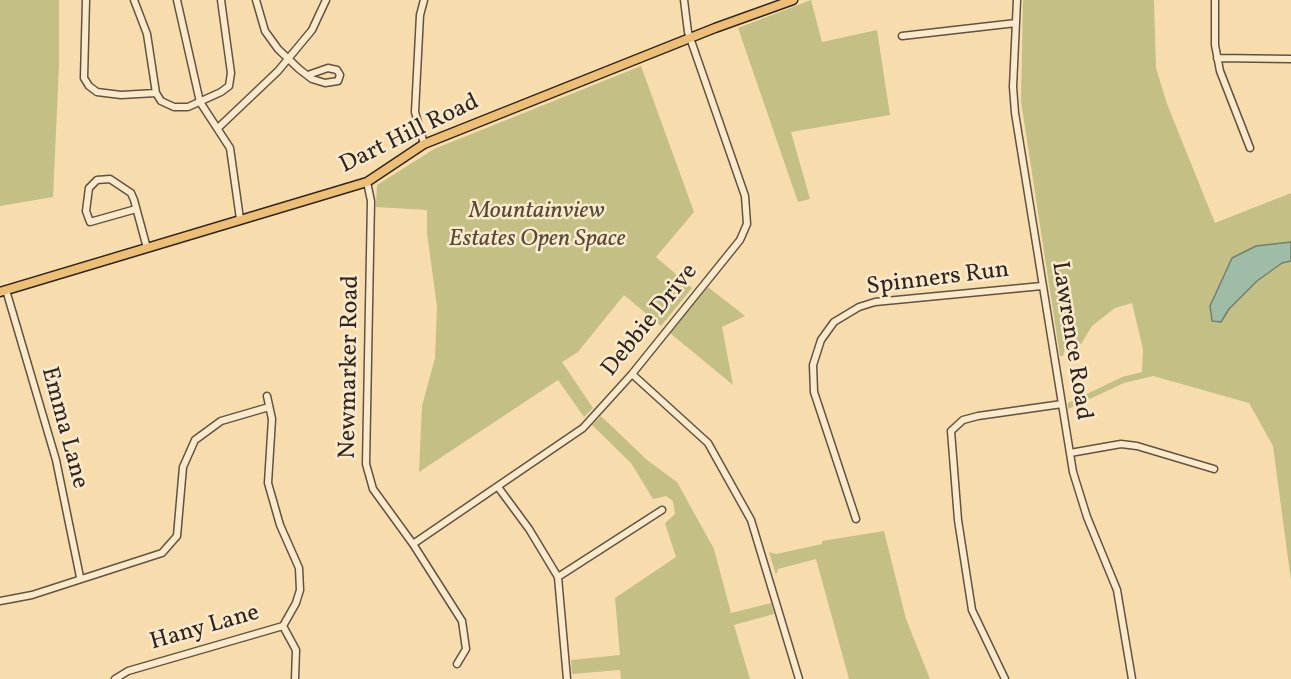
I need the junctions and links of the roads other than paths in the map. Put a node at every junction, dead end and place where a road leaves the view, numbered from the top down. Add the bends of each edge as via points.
1 (86, 0) edge
2 (134, 0) edge
3 (177, 0) edge
4 (221, 0) edge
5 (256, 0) edge
6 (326, 0) edge
7 (424, 0) edge
8 (684, 0) edge
9 (793, 0) edge
10 (1017, 0) edge
11 (1215, 0) edge
12 (1016, 23) junction
13 (902, 36) dead end
14 (690, 38) junction
15 (289, 58) junction
16 (1217, 58) junction
17 (1291, 59) edge
18 (308, 75) junction
19 (156, 93) junction
20 (200, 102) junction
21 (218, 128) junction
22 (424, 144) junction
23 (1250, 148) dead end
24 (368, 182) junction
25 (136, 209) junction
26 (240, 219) junction
27 (147, 248) junction
28 (1042, 286) junction
29 (3, 291) edge
30 (632, 374) junction
31 (267, 396) dead end
32 (1062, 404) junction
33 (269, 407) junction
34 (1070, 453) junction
35 (1214, 469) dead end
36 (498, 487) junction
37 (662, 510) dead end
38 (856, 519) dead end
39 (413, 544) junction
40 (80, 577) junction
41 (558, 577) junction
42 (0, 601) edge
43 (283, 626) junction
44 (457, 664) dead end
45 (115, 679) edge
46 (296, 679) edge
47 (567, 679) edge
48 (799, 679) edge
49 (1005, 679) edge
50 (1132, 679) edge

1 - 19 street via 84,78 88,86 97,92 121,95
2 - 19 street via 147,34
3 - 20 street
4 - 20 street via 231,73 229,86
5 - 15 street via 265,31
6 - 15 street via 312,30
7 - 22 street via 415,112
8 - 14 street, Debbie Drive
9 - 14 main road, Dart Hill Road
10 - 12 street, Lawrence Road
11 - 16 street
12 - 13 street
12 - 28 street, Lawrence Road via 1015,113
14 - 22 main road, Dart Hill Road
14 - 30 street, Debbie Drive via 745,196 747,224 740,240
15 - 18 street
15 - 21 street
16 - 17 street
16 - 23 street
18 - 18 street via 328,68 340,75 333,83
19 - 20 street via 161,101 174,107
20 - 21 street
21 - 26 street via 233,160
22 - 24 main road, Dart Hill Road
24 - 26 main road, Dart Hill Road
24 - 39 street, Newmarker Road via 371,201 366,464 373,489
25 - 25 street via 131,193 110,179 97,180 89,188 86,211 90,222
25 - 27 street
26 - 27 main road, Dart Hill Road
27 - 29 main road, Dart Hill Road
28 - 32 street, Lawrence Road
28 - 38 street, Spinners Run via 875,302 834,322 821,340 813,365 814,393
29 - 40 street, Emma Lane via 56,460
30 - 36 street, Debbie Drive via 583,428
30 - 48 street via 708,443 748,513 758,533
31 - 33 street, Hany Lane
32 - 34 street, Lawrence Road
32 - 49 street via 978,416 963,420 951,431 957,520 972,610
33 - 40 street via 221,421 195,440 183,467 180,523 170,548 146,560
33 - 43 street, Hany Lane via 272,502 300,579 296,603
34 - 35 street via 1121,444
34 - 50 street, Lawrence Road via 1087,518 1117,590
36 - 39 street, Debbie Drive
36 - 41 street
37 - 41 street
39 - 44 street, Newmarker Road via 462,621 466,649
40 - 42 street via 32,595
41 - 47 street
43 - 45 street, Hany Lane via 128,670
43 - 46 street via 296,650

